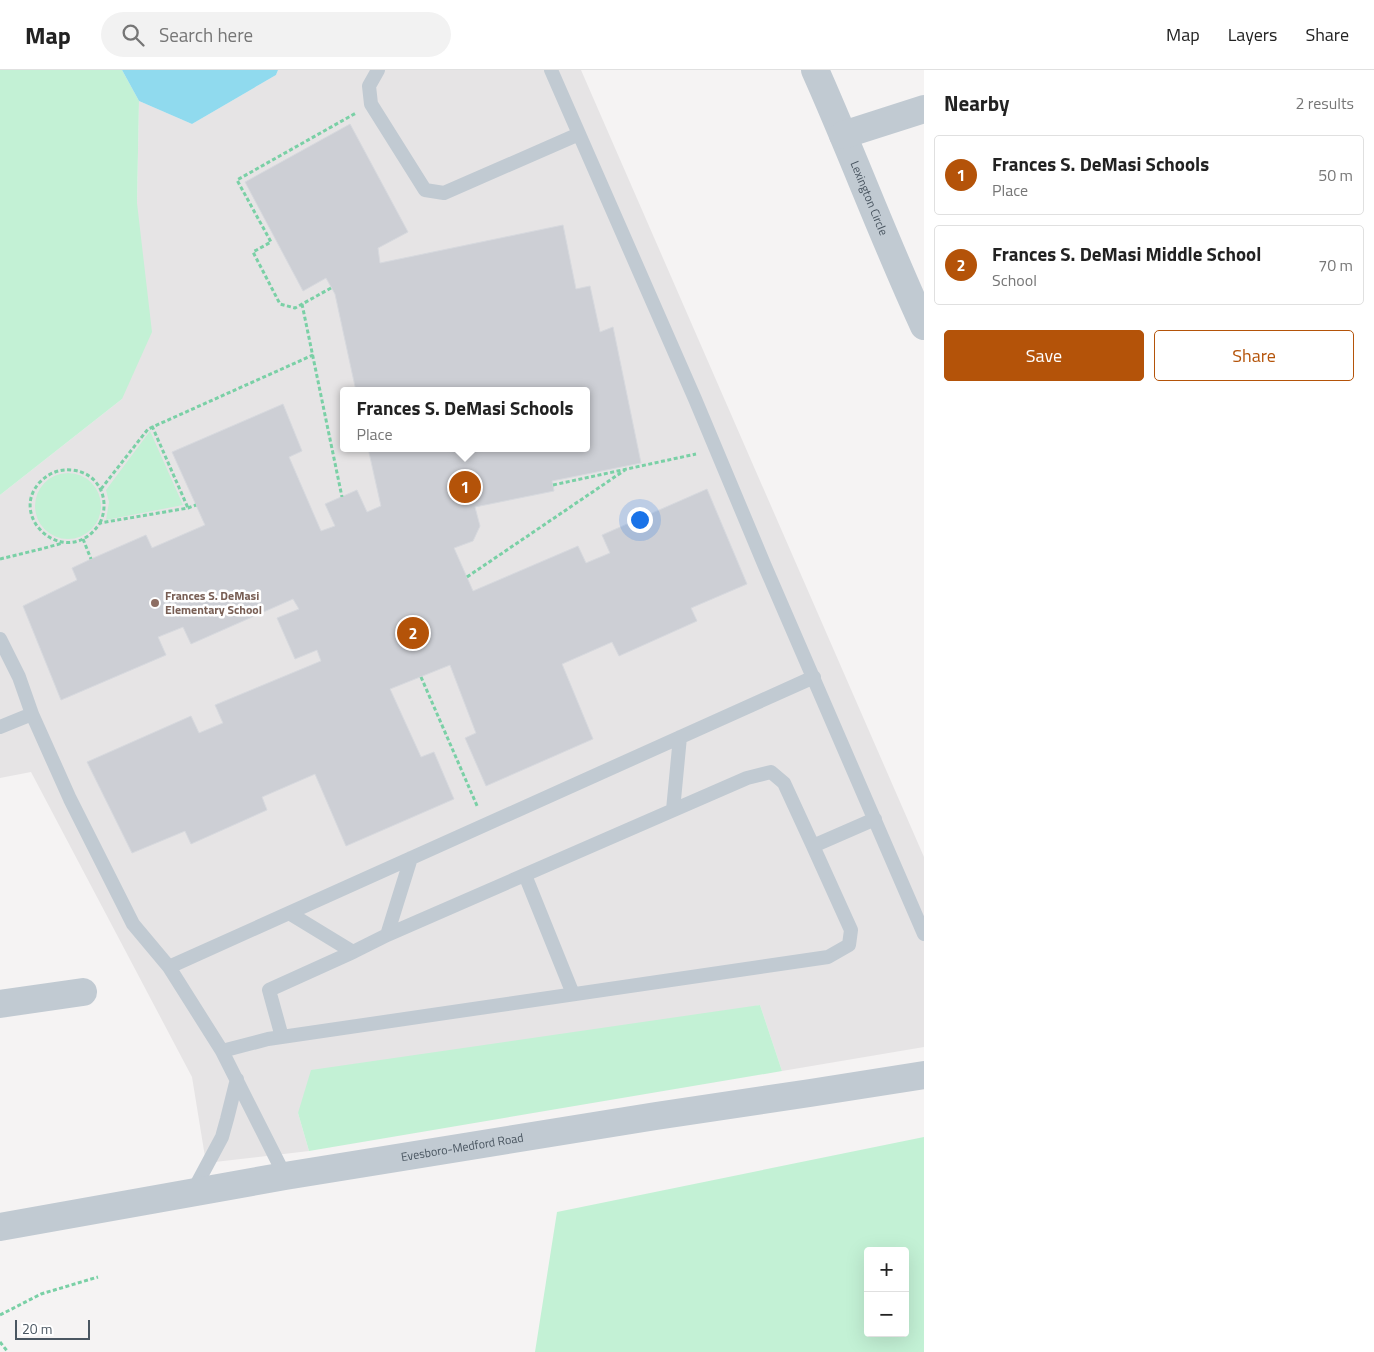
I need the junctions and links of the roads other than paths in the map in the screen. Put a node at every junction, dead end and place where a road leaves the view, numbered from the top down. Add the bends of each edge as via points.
1 (378, 70) edge
2 (551, 70) edge
3 (814, 70) edge
4 (924, 110) edge
5 (579, 134) junction
6 (843, 135) junction
7 (924, 326) edge
8 (0, 639) edge
9 (814, 677) junction
10 (32, 714) junction
11 (0, 727) edge
12 (680, 737) junction
13 (672, 810) junction
14 (875, 819) junction
15 (813, 846) junction
16 (411, 858) junction
17 (525, 875) junction
18 (289, 913) junction
19 (924, 934) edge
20 (387, 935) junction
21 (353, 952) junction
22 (169, 967) junction
23 (83, 992) dead end
24 (574, 994) junction
25 (0, 1004) edge
26 (282, 1037) junction
27 (222, 1050) junction
28 (924, 1075) edge
29 (237, 1079) junction
30 (285, 1176) junction
31 (192, 1193) junction
32 (0, 1227) edge

1 - 5 lane via 369,86 371,104 425,190 444,193
2 - 5 lane
3 - 6 street, Lexington Circle
4 - 6 street
5 - 9 lane
6 - 7 street, Lexington Circle
8 - 10 lane via 19,677
9 - 12 lane
9 - 14 lane
10 - 11 lane
10 - 22 lane via 70,799 133,924
12 - 13 lane
12 - 16 lane
13 - 15 lane via 747,778 771,772 784,783
13 - 17 lane
14 - 15 lane
14 - 19 lane
15 - 24 lane via 851,930 849,945 828,957
16 - 18 lane
16 - 20 lane
17 - 20 lane
17 - 24 lane
18 - 21 lane
18 - 22 lane
20 - 21 lane
21 - 26 lane via 268,990
22 - 27 lane
23 - 25 street
24 - 26 lane
26 - 27 lane
27 - 29 lane
28 - 30 street, Evesboro-Medford Road
29 - 30 lane
29 - 31 lane via 222,1137
30 - 31 street, Evesboro-Medford Road
31 - 32 street, Evesboro-Medford Road

